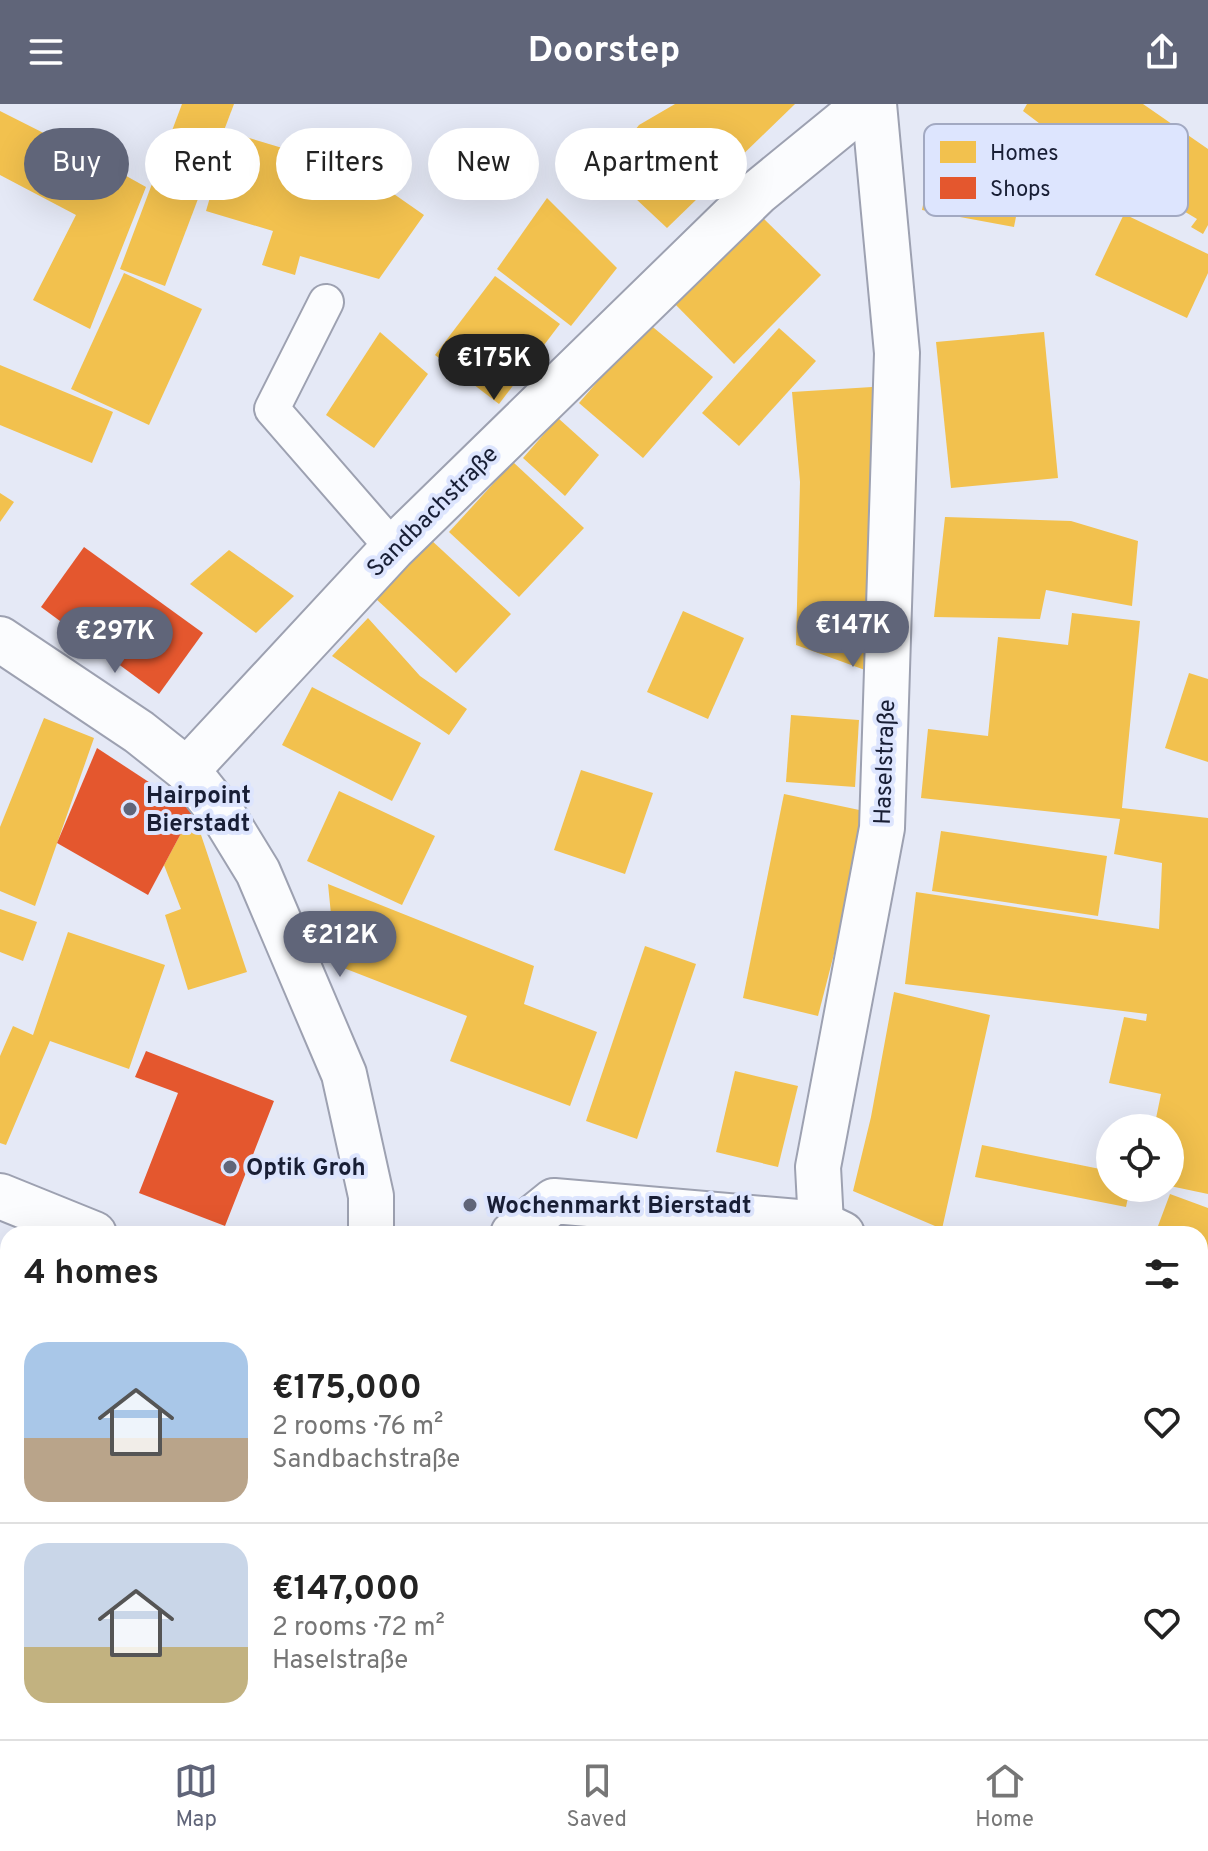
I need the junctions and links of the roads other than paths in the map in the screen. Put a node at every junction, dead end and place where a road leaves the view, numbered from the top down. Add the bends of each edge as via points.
1 (866, 104) edge
2 (874, 104) edge
3 (326, 302) dead end
4 (393, 548) junction
5 (0, 639) edge
6 (187, 770) junction
7 (0, 1196) edge
8 (74, 1226) edge
9 (371, 1226) edge
10 (523, 1226) edge
11 (801, 1226) edge
12 (830, 1226) edge

1 - 4 street, Sandbachstraße via 757,193
2 - 12 street, Haselstraße via 897,353 882,828 818,1167
3 - 4 lane via 272,409
4 - 6 street, Sandbachstraße
5 - 6 street
6 - 9 street via 258,872 344,1074 371,1196
7 - 8 street
10 - 11 street via 554,1201

